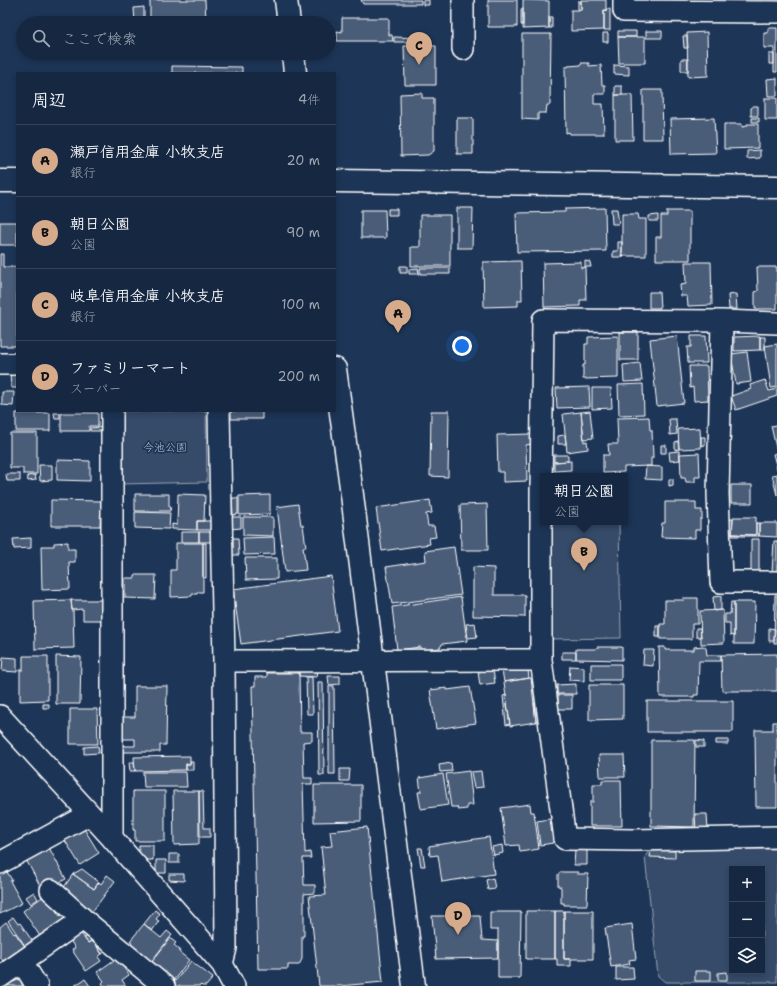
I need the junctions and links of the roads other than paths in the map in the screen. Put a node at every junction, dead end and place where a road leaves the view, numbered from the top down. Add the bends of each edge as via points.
1 (286, 0) edge
2 (463, 0) edge
3 (624, 0) edge
4 (777, 12) edge
5 (288, 16) edge
6 (463, 49) dead end
7 (294, 60) edge
8 (295, 72) edge
9 (0, 181) edge
10 (16, 181) edge
11 (336, 181) edge
12 (777, 187) edge
13 (722, 321) junction
14 (777, 323) edge
15 (0, 364) edge
16 (16, 364) edge
17 (336, 376) edge
18 (112, 412) edge
19 (219, 412) edge
20 (541, 473) edge
21 (541, 525) edge
22 (777, 582) edge
23 (372, 660) junction
24 (541, 660) junction
25 (224, 661) junction
26 (0, 716) edge
27 (90, 814) junction
28 (777, 837) edge
29 (112, 838) junction
30 (0, 863) edge
31 (51, 890) dead end
32 (83, 919) junction
33 (22, 962) junction
34 (222, 964) junction
35 (0, 977) edge
36 (37, 986) edge
37 (164, 986) edge
38 (234, 986) edge
39 (414, 986) edge

1 - 5 street
2 - 6 street
3 - 4 street via 624,11
7 - 8 street
9 - 10 street
11 - 12 street
13 - 14 street
13 - 20 street via 543,320
13 - 22 street via 718,493 720,582
15 - 16 street
17 - 23 street
18 - 29 street
19 - 25 street
21 - 24 street
23 - 24 street
23 - 25 street
23 - 39 street
24 - 28 street via 565,839
25 - 34 street via 226,948
26 - 27 street
27 - 29 street
27 - 30 street
29 - 34 street
31 - 32 street
32 - 33 street
32 - 37 street
33 - 35 street
33 - 36 street
34 - 38 street

